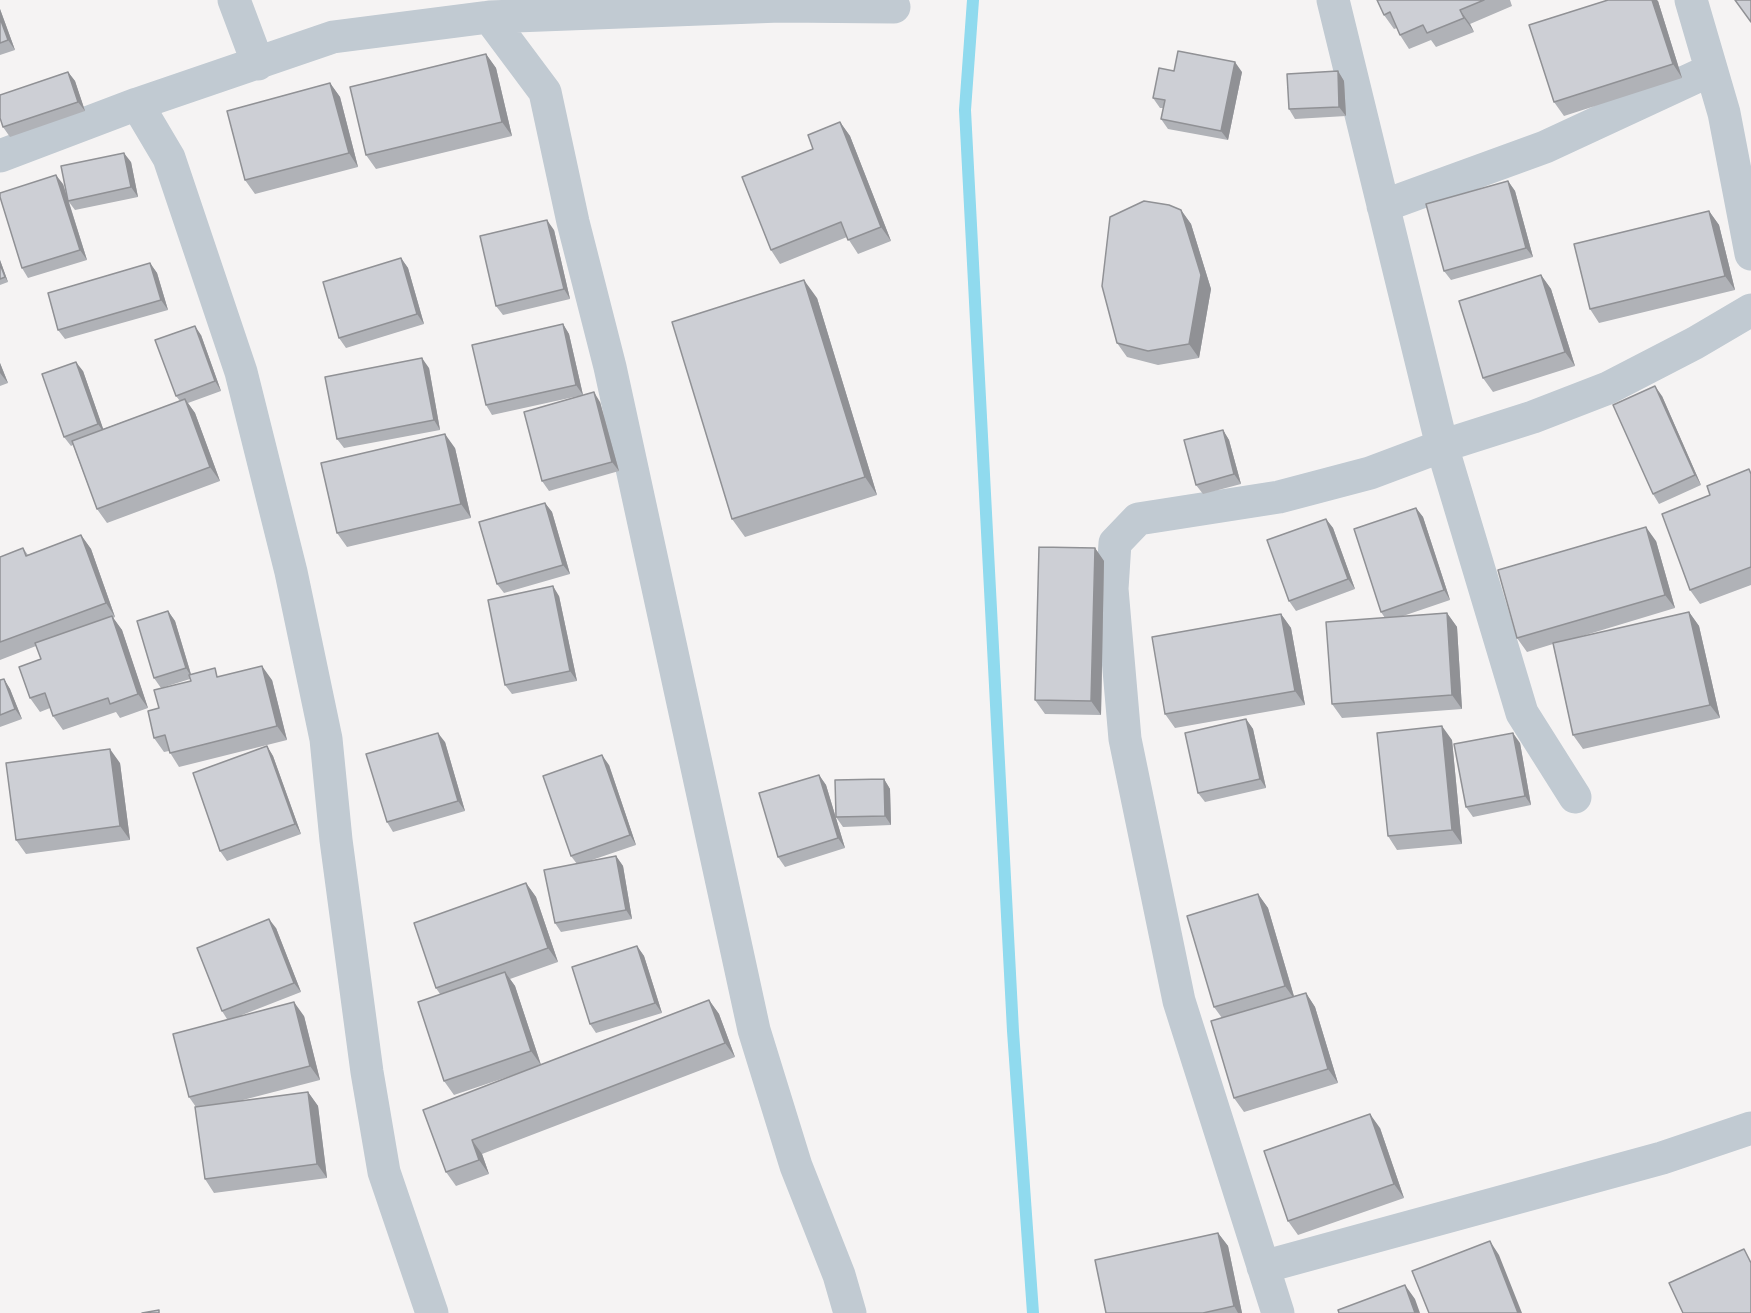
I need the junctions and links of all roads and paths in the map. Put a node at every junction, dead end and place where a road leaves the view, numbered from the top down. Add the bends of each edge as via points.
1 (234, 0) edge
2 (1333, 0) edge
3 (1691, 0) edge
4 (894, 7) dead end
5 (489, 17) junction
6 (258, 64) junction
7 (1711, 70) junction
8 (137, 104) junction
9 (0, 156) edge
10 (1383, 206) junction
11 (1751, 254) edge
12 (1751, 310) edge
13 (1443, 446) junction
14 (1575, 797) dead end
15 (1751, 1128) edge
16 (1263, 1267) junction
17 (432, 1313) edge
18 (850, 1313) edge
19 (1278, 1313) edge

1 - 6 street
2 - 10 street
3 - 7 street
4 - 5 street via 780,6
5 - 6 street via 333,37
5 - 18 street via 545,92 613,379 754,1030 796,1166
6 - 8 street
7 - 10 street via 1545,147
7 - 11 street via 1724,113
8 - 9 street
8 - 17 street via 169,158 241,372 291,572 326,739 367,1072 384,1172
10 - 13 street
12 - 13 street via 1608,388
13 - 14 street via 1522,713
13 - 16 street via 1370,473 1279,497 1138,519 1115,543 1112,589 1125,739 1179,1001
15 - 16 street via 1662,1158
16 - 19 street

